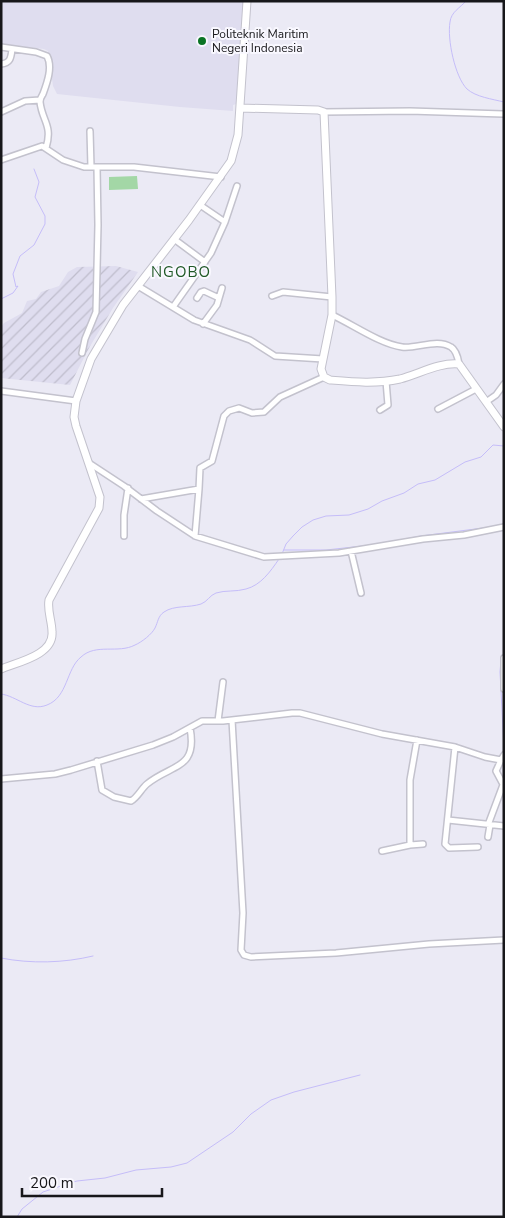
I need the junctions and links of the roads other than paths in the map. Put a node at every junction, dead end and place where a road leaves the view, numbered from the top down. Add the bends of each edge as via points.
1 (248, 1) edge
2 (1, 47) edge
3 (12, 48) junction
4 (1, 64) edge
5 (40, 100) junction
6 (240, 108) junction
7 (1, 112) edge
8 (324, 112) junction
9 (503, 114) edge
10 (90, 131) dead end
11 (46, 148) junction
12 (1, 160) edge
13 (94, 167) junction
14 (220, 177) junction
15 (237, 186) dead end
16 (200, 205) junction
17 (226, 222) junction
18 (174, 239) junction
19 (205, 262) junction
20 (138, 286) junction
21 (222, 288) dead end
22 (272, 296) dead end
23 (332, 297) junction
24 (197, 298) dead end
25 (219, 298) junction
26 (173, 307) junction
27 (332, 314) junction
28 (203, 324) junction
29 (82, 353) dead end
30 (323, 359) junction
31 (459, 364) junction
32 (324, 377) junction
33 (386, 381) junction
34 (504, 384) edge
35 (476, 389) junction
36 (1, 391) edge
37 (76, 401) junction
38 (486, 402) junction
39 (438, 409) dead end
40 (380, 410) dead end
41 (504, 427) edge
42 (88, 462) junction
43 (128, 488) junction
44 (199, 489) junction
45 (141, 499) junction
46 (504, 527) edge
47 (124, 536) dead end
48 (195, 536) junction
49 (351, 551) junction
50 (361, 593) dead end
51 (504, 658) edge
52 (1, 669) edge
53 (223, 682) dead end
54 (504, 689) edge
55 (232, 720) junction
56 (218, 721) junction
57 (190, 728) junction
58 (417, 740) junction
59 (455, 747) junction
60 (502, 757) edge
61 (97, 761) junction
62 (1, 778) edge
63 (503, 786) edge
64 (448, 820) junction
65 (489, 825) junction
66 (504, 826) edge
67 (488, 837) dead end
68 (423, 844) dead end
69 (410, 845) junction
70 (478, 847) dead end
71 (382, 851) dead end
72 (504, 940) edge

1 - 6 main road
2 - 3 street
3 - 4 street via 10,61
3 - 5 street via 47,56 49,72
5 - 7 street via 25,101
5 - 11 street via 49,136
6 - 8 main road
6 - 14 main road via 234,151
8 - 9 street
8 - 23 main road
10 - 13 street
11 - 12 street via 38,146
11 - 13 street via 77,166
13 - 14 street via 134,166
13 - 29 street via 98,225 96,312
14 - 16 main road
15 - 17 street
16 - 17 street
16 - 18 main road
17 - 19 street
18 - 19 street
18 - 20 main road
19 - 26 street
20 - 26 street
20 - 37 main road via 94,353
21 - 25 street
22 - 23 street via 285,292
23 - 27 main road
24 - 25 street via 204,291
25 - 28 street
26 - 28 street
27 - 30 main road
27 - 31 street via 391,345 403,348 434,344 451,346
28 - 30 street via 250,340 275,356
30 - 32 main road via 321,370
31 - 33 main road
31 - 35 main road
32 - 33 main road via 351,382
32 - 44 street via 280,397 264,412 252,413 239,408 227,413 212,461 200,468
33 - 40 street via 388,405
34 - 38 street
35 - 38 main road
35 - 39 street
36 - 37 street
37 - 42 main road via 74,417
38 - 41 main road
42 - 43 street
42 - 52 main road via 100,503 49,600 52,640 38,654
43 - 45 street
43 - 47 street
44 - 45 street
44 - 48 street
45 - 48 street
46 - 49 street
48 - 49 street via 270,558
49 - 50 street
51 - 54 street
53 - 56 street
55 - 56 street
55 - 58 street via 300,713
55 - 72 street via 243,913 241,950 244,955 294,955
56 - 57 street via 202,721
57 - 61 street via 153,745
57 - 61 street via 192,744 188,757 148,782 131,801 114,798 102,790
58 - 59 street
58 - 69 street via 410,780
59 - 60 street via 485,757
59 - 64 street
60 - 63 street via 496,771
61 - 62 street via 55,774
63 - 65 street
64 - 65 street
64 - 70 street via 447,847
65 - 66 street
65 - 67 street
68 - 69 street
69 - 71 street

